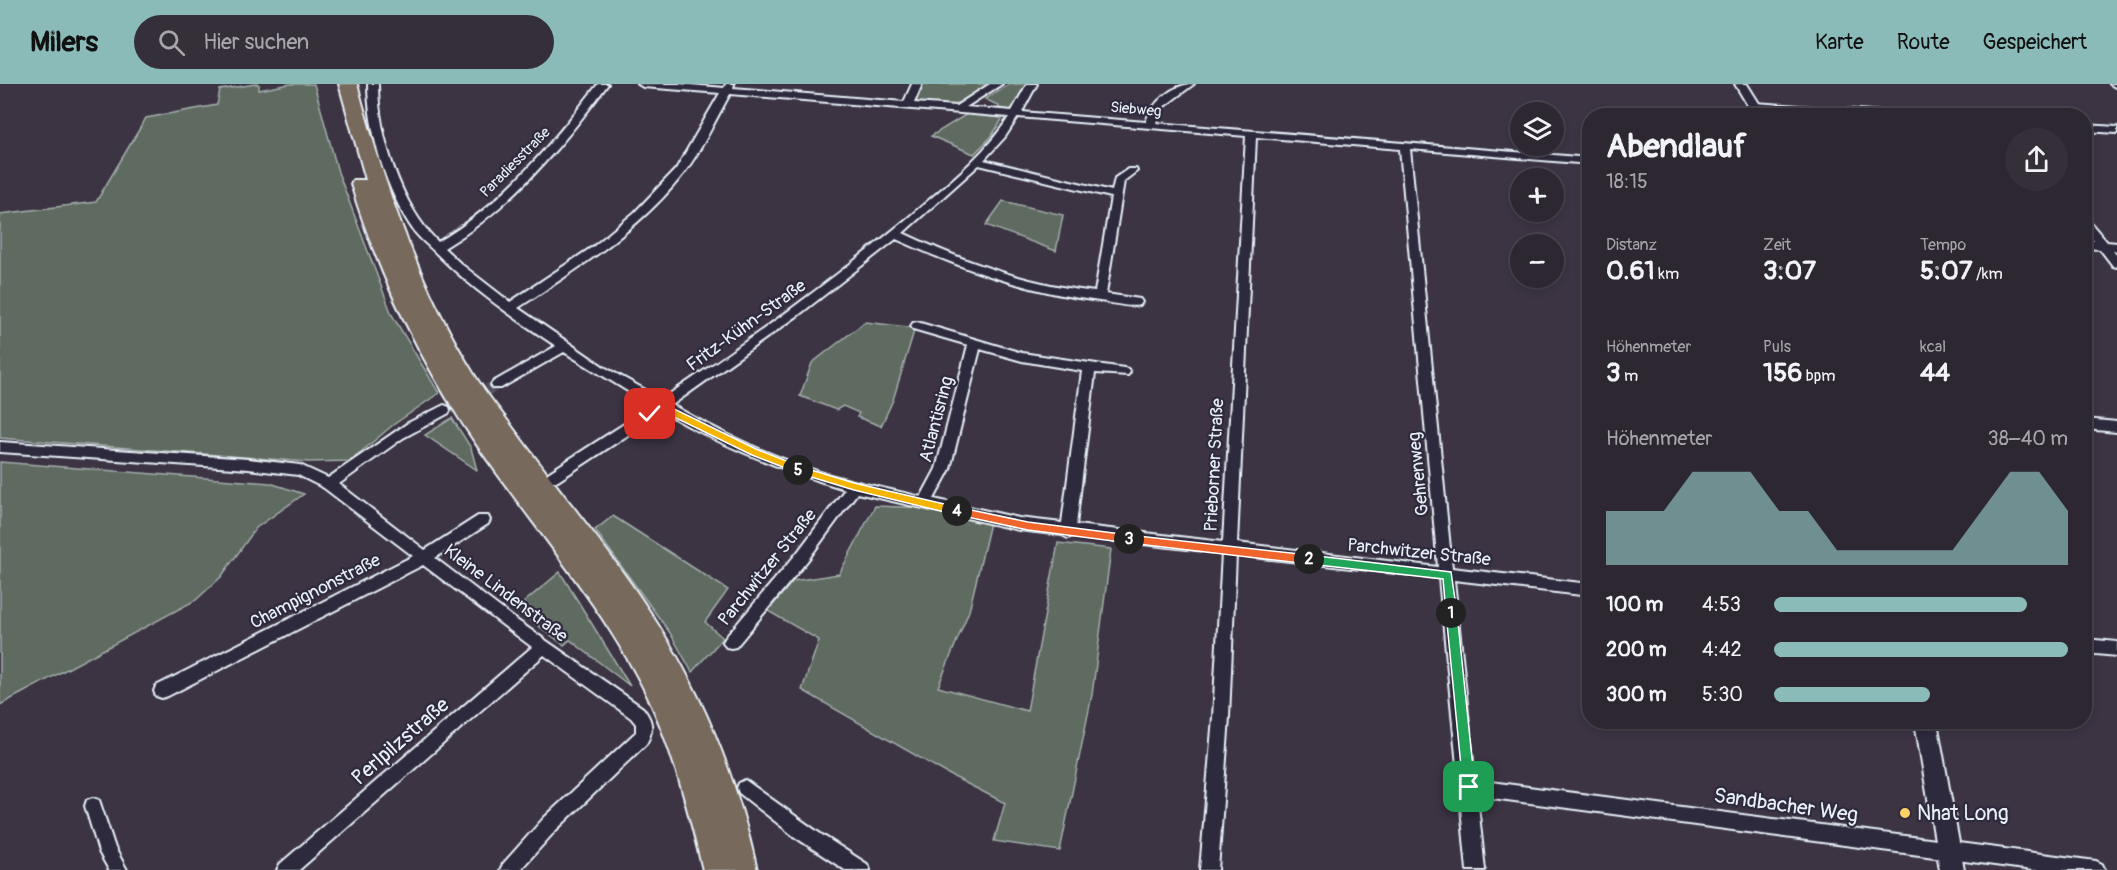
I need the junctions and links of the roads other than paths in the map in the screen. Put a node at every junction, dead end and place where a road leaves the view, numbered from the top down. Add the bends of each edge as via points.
1 (335, 84) edge
2 (348, 84) edge
3 (373, 84) edge
4 (603, 84) edge
5 (644, 84) edge
6 (917, 84) edge
7 (997, 84) edge
8 (1032, 84) edge
9 (1189, 84) edge
10 (1741, 84) edge
11 (729, 87) edge
12 (908, 105) junction
13 (1756, 108) edge
14 (959, 109) junction
15 (1014, 114) junction
16 (1150, 126) junction
17 (2092, 128) edge
18 (2117, 130) edge
19 (1251, 133) junction
20 (1405, 146) junction
21 (1582, 159) edge
22 (976, 161) junction
23 (1132, 171) dead end
24 (1116, 195) junction
25 (2092, 232) edge
26 (895, 234) junction
27 (2092, 244) edge
28 (2103, 245) junction
29 (2117, 246) edge
30 (437, 247) junction
31 (2117, 263) edge
32 (1100, 296) junction
33 (1136, 302) dead end
34 (510, 308) junction
35 (917, 326) dead end
36 (975, 343) junction
37 (564, 347) junction
38 (1089, 368) junction
39 (1124, 372) dead end
40 (497, 385) tunnel mouth
41 (662, 406) junction
42 (444, 410) tunnel mouth
43 (2092, 425) edge
44 (2117, 427) edge
45 (0, 447) edge
46 (554, 477) dead end
47 (329, 484) junction
48 (854, 487) junction
49 (925, 503) junction
50 (483, 520) dead end
51 (1068, 532) junction
52 (1230, 550) junction
53 (425, 557) junction
54 (1448, 575) junction
55 (1582, 589) edge
56 (731, 642) dead end
57 (544, 646) junction
58 (2092, 647) edge
59 (2117, 650) edge
60 (162, 691) dead end
61 (1927, 729) edge
62 (1469, 787) junction
63 (745, 788) dead end
64 (93, 806) dead end
65 (1950, 861) edge
66 (118, 870) edge
67 (286, 870) edge
68 (509, 870) edge
69 (718, 870) edge
70 (742, 870) edge
71 (861, 870) edge
72 (1209, 870) edge
73 (1476, 870) edge
74 (2096, 870) edge

1 - 69 highway via 372,223 406,304 465,410 614,615 656,685 699,792
2 - 70 highway via 399,249 444,340 468,382 631,606 674,677 703,737
3 - 30 street, Parchwitzer Straße via 373,102 388,167 411,219
4 - 30 street, Paradiesstraße via 526,175 483,216
5 - 11 street, Siebweg
6 - 12 street
7 - 14 street
8 - 15 street, Fritz-Kühn-Straße
9 - 16 street via 1158,107
10 - 13 street
11 - 12 street, Siebweg
11 - 34 street via 680,171 639,214 598,249
12 - 14 street, Siebweg
14 - 15 street, Siebweg
15 - 16 street, Siebweg
15 - 22 street, Fritz-Kühn-Straße via 1003,133
16 - 19 street, Siebweg
17 - 18 street
19 - 20 street, Siebweg
19 - 52 street, Prieborner Straße
20 - 21 street, Siebweg
20 - 54 street, Gehrenweg
22 - 24 street
22 - 26 street, Fritz-Kühn-Straße
23 - 24 street via 1119,180
24 - 32 street
25 - 28 street
26 - 32 street via 979,271 1048,290
26 - 41 street, Fritz-Kühn-Straße via 782,322
27 - 28 street
28 - 29 street
28 - 31 street
30 - 34 street, Parchwitzer Straße
32 - 33 street
34 - 37 street, Parchwitzer Straße
35 - 36 street
36 - 38 street via 1032,359
36 - 49 street, Atlantisring via 943,469
37 - 40 street
37 - 41 street, Parchwitzer Straße
38 - 39 street
38 - 51 street
41 - 46 street, Fritz-Kühn-Straße
41 - 48 street, Parchwitzer Straße via 792,468
42 - 47 street via 397,434
43 - 44 street
45 - 47 street, Kleine Lindenstraße via 248,464 300,470
47 - 53 street, Kleine Lindenstraße
48 - 49 street, Parchwitzer Straße
48 - 56 street, Parchwitzer Straße
49 - 51 street, Parchwitzer Straße
50 - 53 street, Champignonstraße
51 - 52 street, Parchwitzer Straße
52 - 54 street, Parchwitzer Straße
52 - 72 street, Prieborner Straße
53 - 57 street, Kleine Lindenstraße
53 - 60 street, Champignonstraße
54 - 55 street, Parchwitzer Straße
54 - 62 street, Gehrenweg
57 - 67 street, Perlpilzstraße
57 - 68 street, Kleine Lindenstraße via 637,713 645,732 550,824
58 - 59 street
61 - 65 street
62 - 65 street, Sandbacher Weg
62 - 73 street, Gehrenweg
63 - 71 street via 790,825
64 - 66 street
65 - 74 street, Sandbacher Weg

